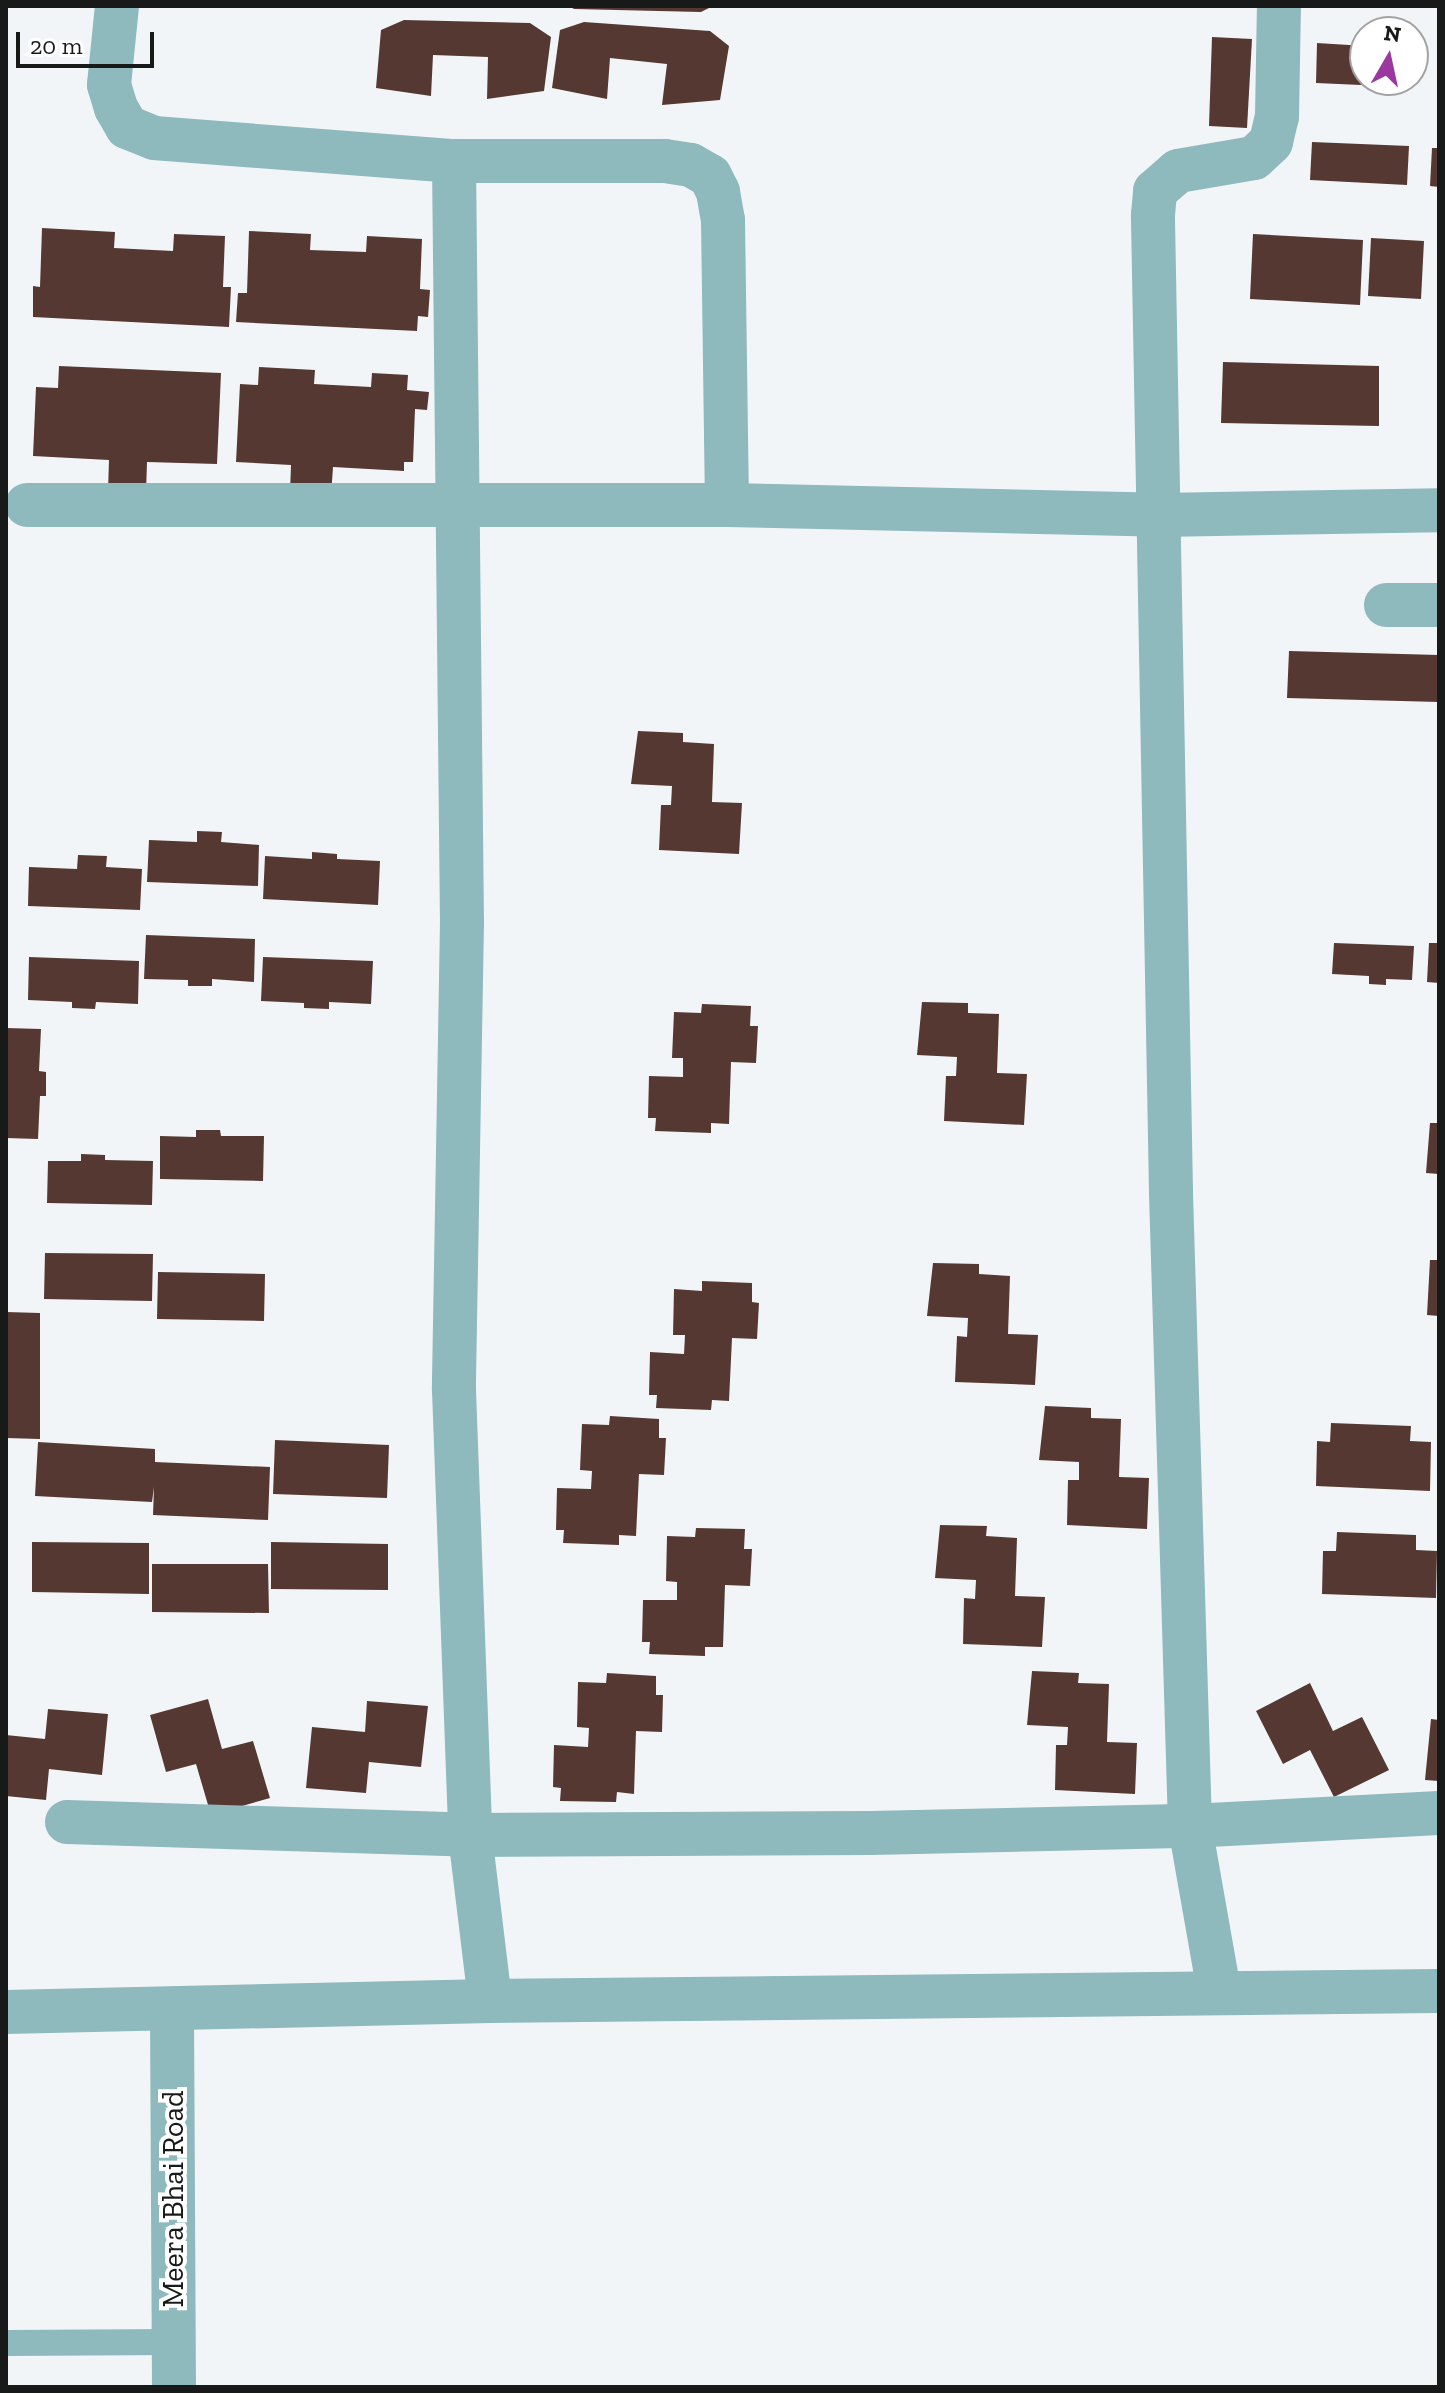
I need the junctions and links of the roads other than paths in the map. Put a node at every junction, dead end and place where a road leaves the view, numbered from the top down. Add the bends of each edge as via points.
1 (117, 6) edge
2 (1279, 6) edge
3 (454, 161) junction
4 (27, 505) dead end
5 (727, 505) junction
6 (460, 507) junction
7 (1439, 510) edge
8 (1160, 515) junction
9 (1386, 605) dead end
10 (1439, 605) edge
11 (1439, 1813) edge
12 (67, 1822) dead end
13 (1190, 1826) junction
14 (470, 1835) junction
15 (1219, 1991) junction
16 (1439, 1991) edge
17 (490, 2001) junction
18 (172, 2010) junction
19 (6, 2012) edge
20 (174, 2342) junction
21 (6, 2343) edge
22 (174, 2387) edge

1 - 3 street via 109,85 127,127 175,141
2 - 8 street via 1277,117 1271,142 1254,158 1178,171 1155,191
3 - 5 street via 665,161 691,165 710,176 723,220
3 - 6 street
4 - 6 street
5 - 6 street
5 - 8 street
6 - 14 street via 462,922 454,1390
7 - 8 street
8 - 13 street via 1171,1192
9 - 10 street
11 - 13 street
12 - 14 street
13 - 14 street
13 - 15 street
14 - 17 street
15 - 16 street
15 - 17 street
17 - 18 street
18 - 19 street
18 - 20 street, Meera Bhai Road
20 - 21 lane
20 - 22 street, Meera Bhai Road

